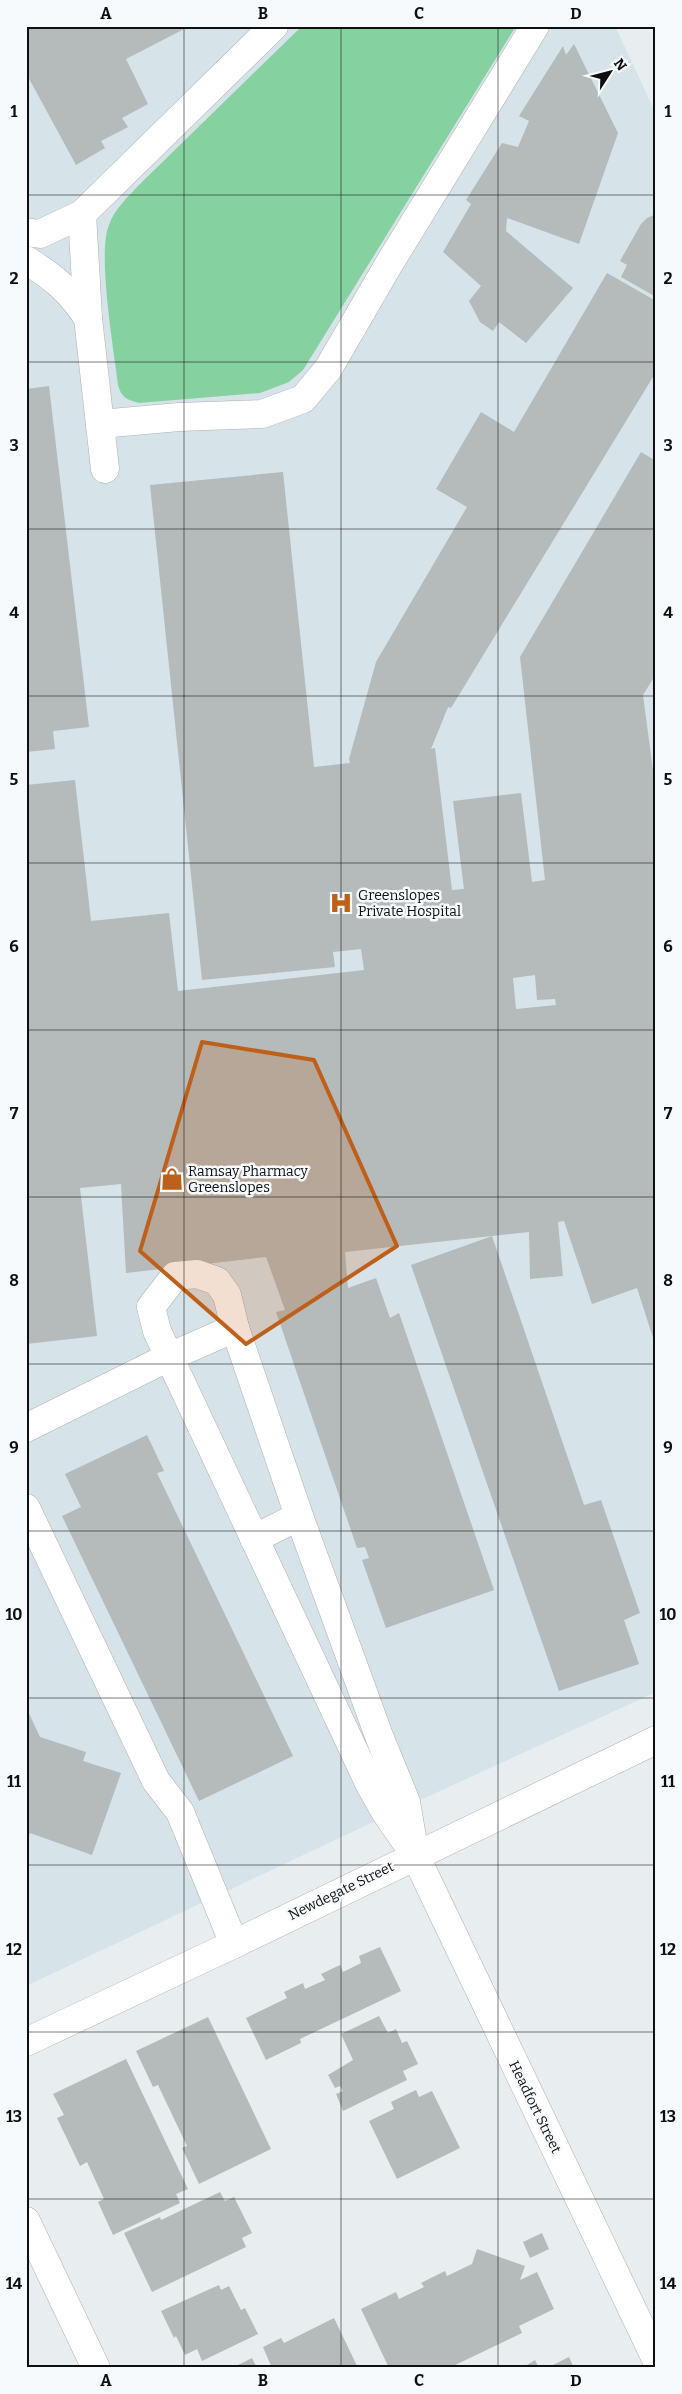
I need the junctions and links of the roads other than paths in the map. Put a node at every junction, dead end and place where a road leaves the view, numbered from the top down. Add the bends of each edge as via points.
1 (274, 26) edge
2 (535, 26) edge
3 (82, 214) junction
4 (26, 232) edge
5 (26, 260) edge
6 (88, 318) junction
7 (100, 424) junction
8 (105, 469) dead end
9 (235, 1328) junction
10 (169, 1357) junction
11 (26, 1428) edge
12 (26, 1508) edge
13 (299, 1516) junction
14 (254, 1539) junction
15 (656, 1740) edge
16 (415, 1855) junction
17 (234, 1944) junction
18 (26, 2042) edge
19 (26, 2221) edge
20 (656, 2359) edge
21 (96, 2368) edge

1 - 3 street
2 - 7 street via 328,369 303,399 262,414
3 - 4 street via 40,234
3 - 6 street
5 - 6 street via 50,274 70,293
6 - 7 street
7 - 8 street
9 - 10 street
9 - 10 street via 227,1295 217,1281 196,1274 176,1276 151,1307
9 - 13 street
10 - 11 street
10 - 14 street
12 - 17 street via 156,1780 180,1812
13 - 14 street
13 - 16 street via 406,1802
14 - 16 street via 370,1786
15 - 16 street, Newdegate Street
16 - 17 street, Newdegate Street
16 - 20 street, Headfort Street
17 - 18 street, Newdegate Street
19 - 21 street

